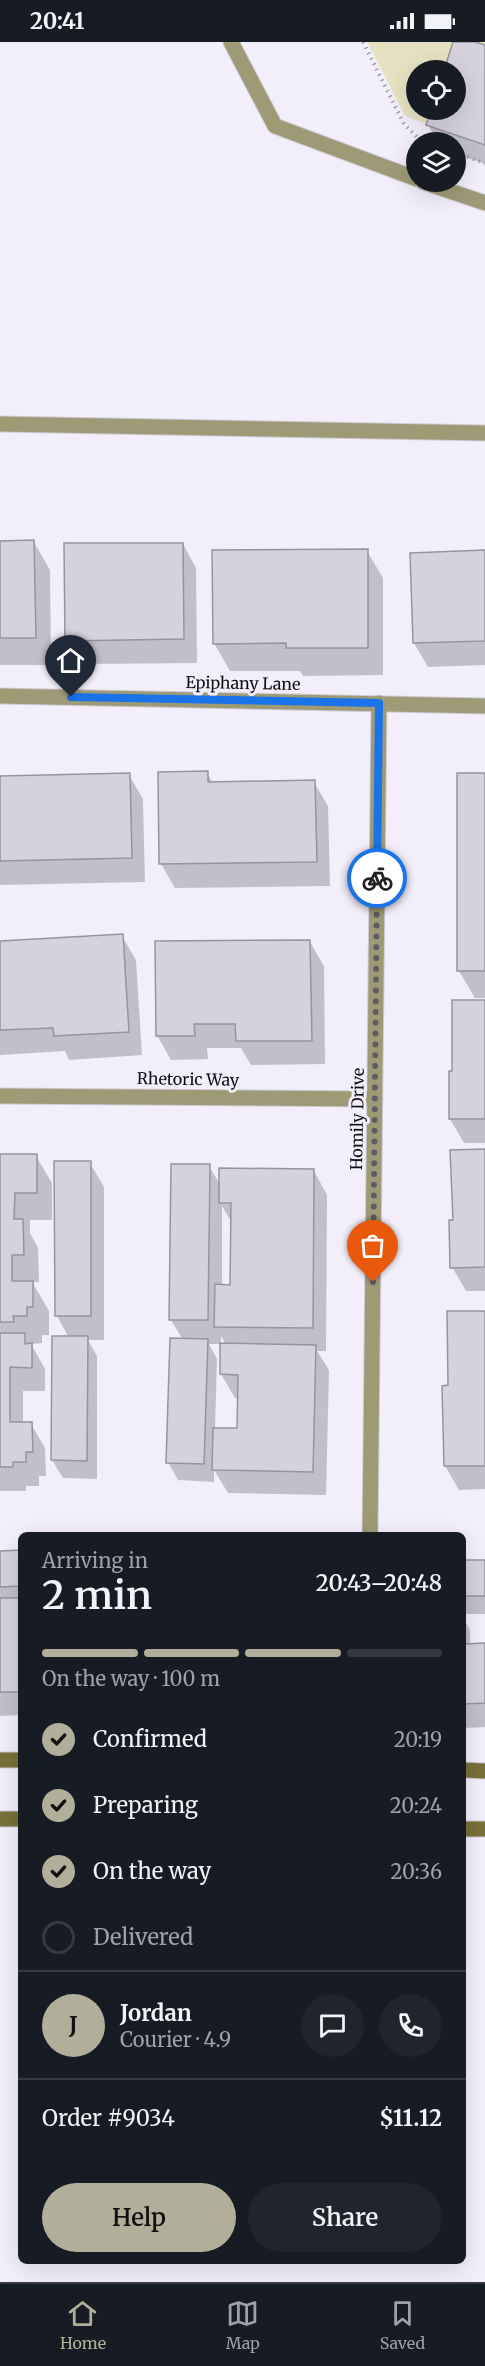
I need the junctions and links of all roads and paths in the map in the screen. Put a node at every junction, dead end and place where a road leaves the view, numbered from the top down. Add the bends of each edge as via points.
1 (231, 42) edge
2 (363, 42) edge
3 (413, 132) edge
4 (466, 156) edge
5 (485, 163) edge
6 (406, 175) edge
7 (453, 192) edge
8 (485, 203) edge
9 (0, 424) edge
10 (485, 433) edge
11 (0, 696) edge
12 (379, 703) junction
13 (485, 706) edge
14 (0, 1096) edge
15 (375, 1099) junction
16 (370, 1532) edge
17 (0, 1760) edge
18 (18, 1760) edge
19 (466, 1770) edge
20 (485, 1771) edge
21 (0, 1819) edge
22 (18, 1819) edge
23 (466, 1829) edge
24 (485, 1829) edge

1 - 6 street via 275,126
2 - 3 path
4 - 5 path
7 - 8 street
9 - 10 street
11 - 12 street, Epiphany Lane
12 - 13 street, Epiphany Lane
12 - 15 street, Homily Drive
14 - 15 street, Rhetoric Way
15 - 16 street, Homily Drive
17 - 18 main road
19 - 20 main road
21 - 22 main road
23 - 24 main road

